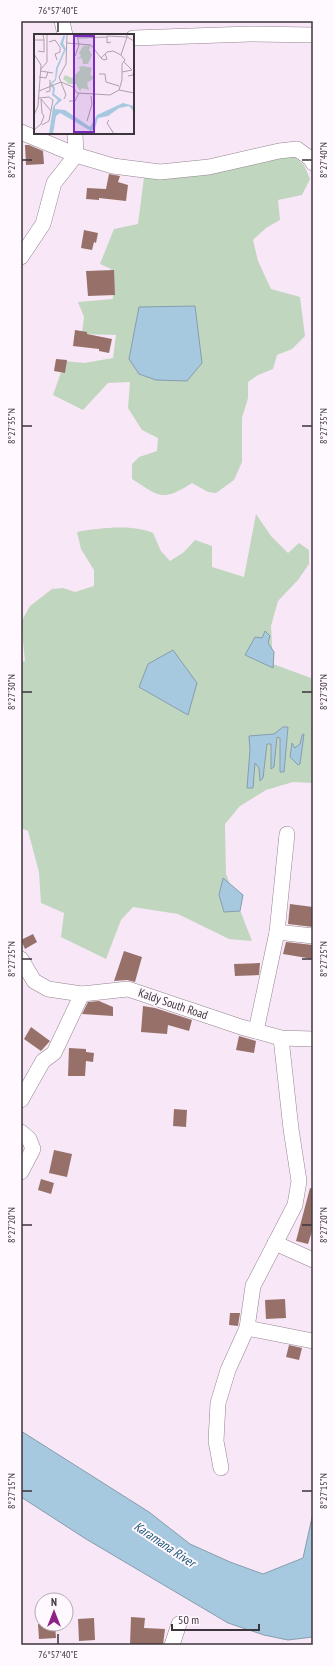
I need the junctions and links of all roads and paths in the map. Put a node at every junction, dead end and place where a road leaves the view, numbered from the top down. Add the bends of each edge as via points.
1 (62, 21) edge
2 (65, 34) edge
3 (313, 35) edge
4 (134, 38) edge
5 (21, 132) edge
6 (75, 134) edge
7 (76, 155) junction
8 (313, 163) edge
9 (21, 257) edge
10 (287, 834) dead end
11 (277, 932) junction
12 (313, 936) edge
13 (21, 959) edge
14 (82, 994) junction
15 (256, 1031) junction
16 (281, 1038) junction
17 (313, 1039) edge
18 (21, 1100) edge
19 (21, 1132) edge
20 (21, 1172) edge
21 (274, 1243) junction
22 (313, 1260) edge
23 (247, 1328) junction
24 (313, 1341) edge
25 (221, 1468) dead end
26 (179, 1624) dead end
27 (172, 1645) edge

1 - 2 street
3 - 4 street via 250,34
5 - 7 street
6 - 7 street
7 - 8 street via 113,166 160,172 209,167 297,149
7 - 9 street via 54,183 43,224
10 - 11 street
11 - 12 street
11 - 15 street
13 - 14 street, Kaldy South Road via 34,981 48,989
14 - 15 street, Kaldy South Road via 128,989
14 - 18 street via 54,1054 43,1061
15 - 16 street, Kaldy South Road
16 - 17 street, Kaldy South Road
16 - 21 street via 299,1181 295,1205
19 - 20 street via 29,1139 33,1149
21 - 22 street
21 - 23 street via 253,1286
23 - 24 street
23 - 25 street via 228,1370 218,1403 216,1441
26 - 27 street

